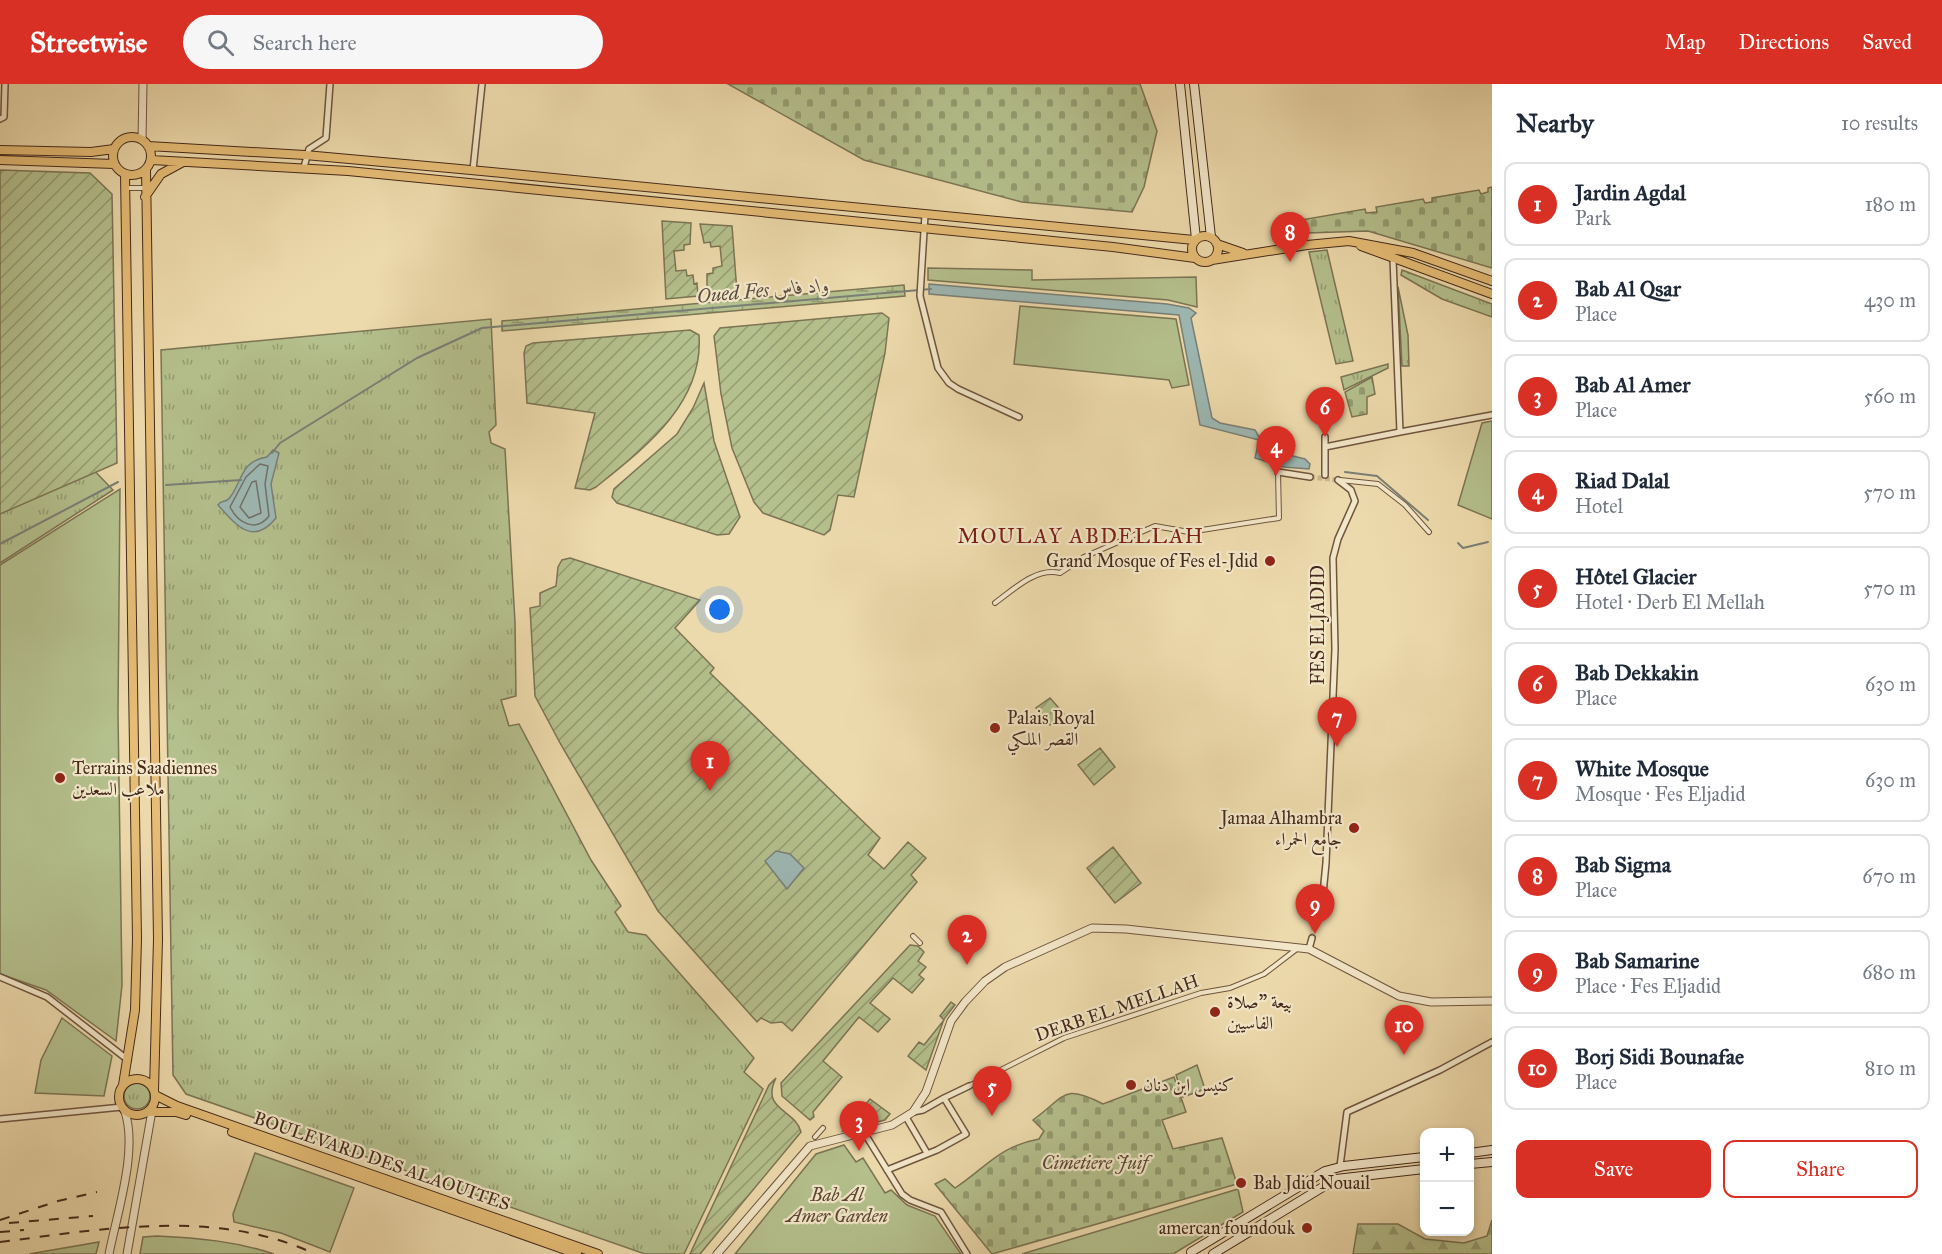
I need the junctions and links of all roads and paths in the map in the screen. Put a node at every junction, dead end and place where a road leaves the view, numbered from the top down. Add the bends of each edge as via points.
1 (5, 84) edge
2 (143, 84) edge
3 (330, 84) edge
4 (482, 84) edge
5 (1180, 84) edge
6 (1194, 84) edge
7 (0, 120) edge
8 (145, 143) junction
9 (168, 146) junction
10 (114, 149) junction
11 (0, 150) edge
12 (91, 152) junction
13 (305, 155) junction
14 (0, 160) edge
15 (151, 160) junction
16 (168, 160) junction
17 (188, 160) junction
18 (91, 162) junction
19 (114, 164) junction
20 (304, 167) junction
21 (460, 169) junction
22 (146, 170) junction
23 (473, 170) junction
24 (492, 172) junction
25 (124, 174) junction
26 (460, 182) junction
27 (492, 185) junction
28 (125, 188) junction
29 (682, 192) junction
30 (145, 193) junction
31 (680, 206) junction
32 (925, 215) junction
33 (925, 228) junction
34 (1195, 240) junction
35 (1214, 241) junction
36 (1349, 241) junction
37 (1246, 254) junction
38 (1195, 258) junction
39 (1393, 259) junction
40 (1212, 260) junction
41 (1492, 281) edge
42 (1492, 294) edge
43 (1492, 415) edge
44 (1019, 417) dead end
45 (1400, 432) junction
46 (1325, 437) dead end
47 (1325, 447) junction
48 (1278, 472) joint
49 (1325, 475) dead end
50 (1310, 477) tunnel mouth
51 (1339, 480) joint
52 (1428, 532) dead end
53 (995, 603) dead end
54 (1315, 922) tunnel mouth
55 (913, 936) dead end
56 (1312, 938) tunnel mouth
57 (920, 943) dead end
58 (1299, 948) junction
59 (1309, 949) junction
60 (0, 977) edge
61 (1492, 1001) edge
62 (1492, 1042) edge
63 (128, 1060) junction
64 (123, 1085) junction
65 (969, 1086) joint
66 (155, 1093) junction
67 (944, 1098) junction
68 (123, 1108) junction
69 (151, 1110) junction
70 (913, 1112) junction
71 (906, 1118) junction
72 (0, 1119) edge
73 (823, 1128) dead end
74 (865, 1134) junction
75 (815, 1137) dead end
76 (1492, 1150) edge
77 (1474, 1152) edge
78 (927, 1153) junction
79 (1420, 1158) edge
80 (1492, 1162) edge
81 (1474, 1164) edge
82 (1340, 1166) junction
83 (1420, 1169) edge
84 (887, 1170) junction
85 (1191, 1252) dead end
86 (110, 1254) edge
87 (127, 1254) edge
88 (577, 1254) edge
89 (598, 1254) edge
90 (717, 1254) edge
91 (967, 1254) edge
92 (1213, 1254) edge

1 - 7 street via 4,117
2 - 8 street
3 - 13 street via 326,138
4 - 23 street
5 - 34 main road
6 - 35 main road
8 - 9 main road
8 - 10 main road via 128,137
8 - 15 main road
9 - 13 main road
9 - 16 street
10 - 12 main road
10 - 19 main road
11 - 12 main road
12 - 18 street
13 - 20 street
13 - 21 main road
14 - 18 main road
15 - 16 main road
15 - 22 main road
16 - 17 main road
17 - 20 main road
17 - 30 main road via 171,166
18 - 19 main road
19 - 25 main road
20 - 26 main road
21 - 23 main road
21 - 26 street
22 - 25 main road via 136,175
22 - 30 main road
23 - 24 main road
24 - 27 main road
24 - 29 main road
25 - 28 main road
26 - 27 main road
27 - 31 main road
28 - 30 street
28 - 63 main road via 137,939 135,1010
29 - 31 street
29 - 32 main road
30 - 66 main road via 158,939
31 - 33 main road
32 - 33 street
32 - 34 main road
33 - 38 main road
33 - 44 street via 920,296 938,368 949,383
34 - 35 main road via 1203,236
34 - 38 main road via 1191,250
35 - 37 main road
35 - 40 main road via 1218,253
36 - 37 main road
36 - 39 main road
36 - 41 main road via 1413,253
37 - 40 main road
38 - 40 main road via 1201,262
39 - 42 main road
39 - 45 street
43 - 45 street
45 - 47 street
46 - 47 street
47 - 49 street
48 - 50 street
48 - 53 street via 1279,518 1189,532 1155,526 1084,557 1060,573 1051,570 1030,578
51 - 52 street via 1378,484 1405,505
51 - 54 street, FES ELJADID via 1351,490 1355,501 1333,558 1335,649 1326,863
55 - 57 street
56 - 59 street
58 - 59 street
58 - 65 street, DERB EL MELLAH via 1264,975 1064,1038
58 - 70 street via 1100,927 1073,936 1005,967 972,993 951,1021 926,1092
59 - 61 street via 1399,996 1431,1002
60 - 63 street via 47,997
62 - 82 street via 1347,1112
63 - 64 main road
64 - 66 main road via 138,1079 148,1082
64 - 68 main road via 119,1097
65 - 67 street, DERB EL MELLAH
66 - 69 main road
66 - 89 main road, BOULEVARD DES ALAOUITES via 177,1106
67 - 70 street, DERB EL MELLAH
67 - 78 street via 966,1134
68 - 69 main road via 135,1115
68 - 72 street
68 - 86 street via 130,1145
69 - 87 street
69 - 88 main road, BOULEVARD DES ALAOUITES via 176,1112
70 - 71 street
71 - 74 street
71 - 78 street
73 - 75 street
74 - 84 street
74 - 90 street via 807,1148
76 - 77 main road
78 - 84 street
79 - 82 main road
80 - 81 main road
82 - 85 main road
83 - 92 main road via 1336,1179
84 - 91 street via 905,1196 941,1212

